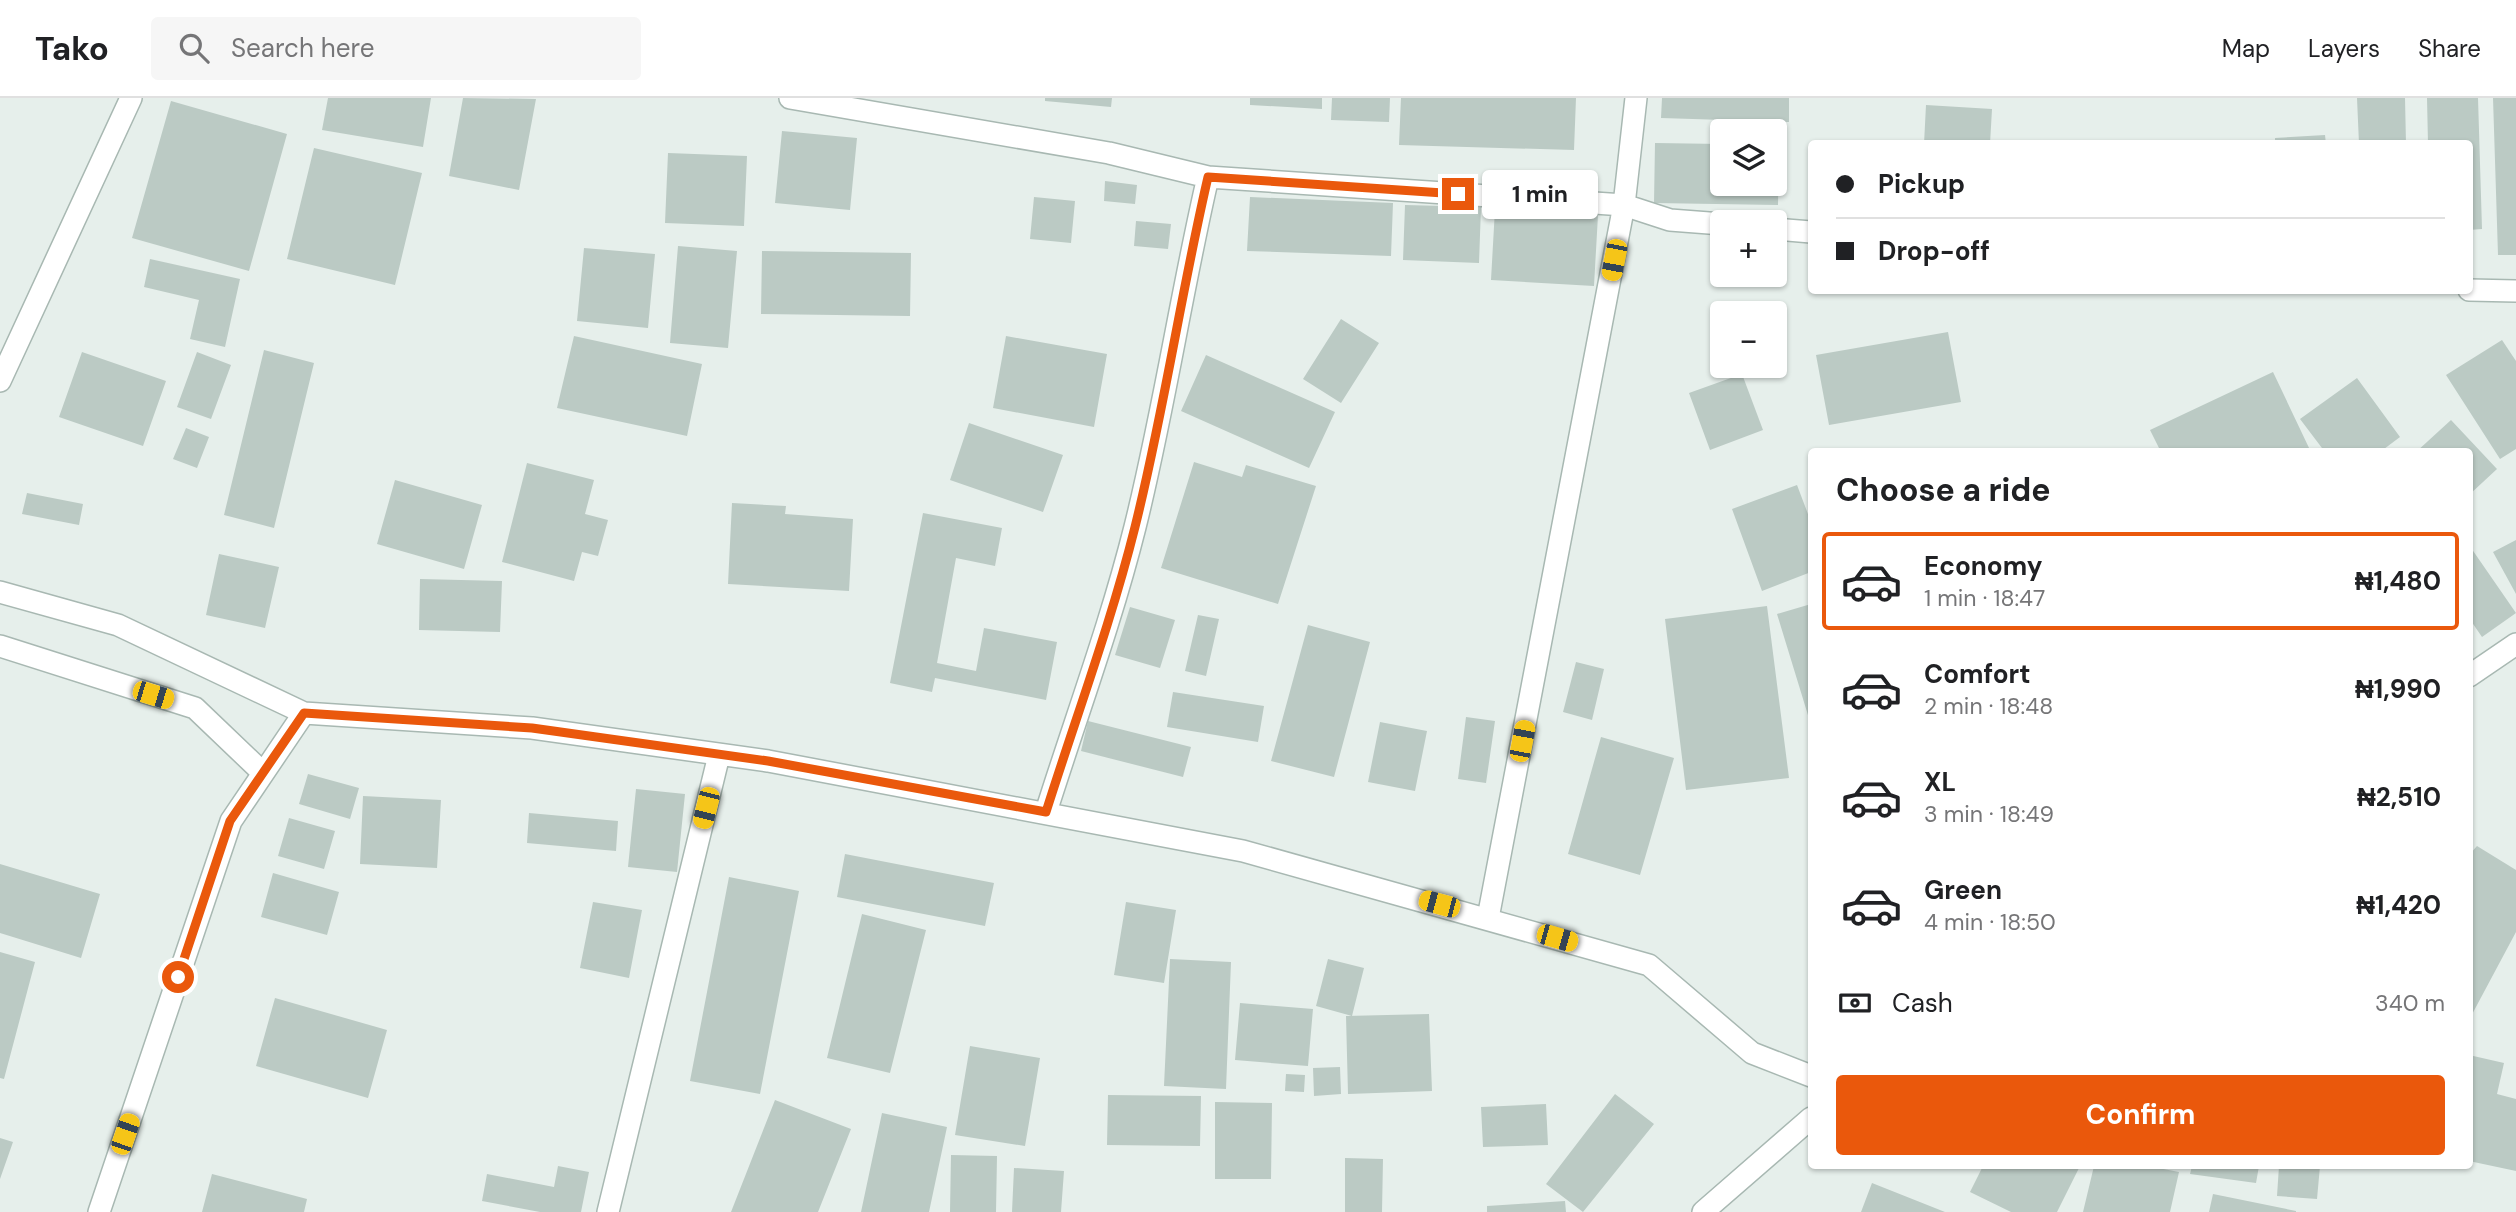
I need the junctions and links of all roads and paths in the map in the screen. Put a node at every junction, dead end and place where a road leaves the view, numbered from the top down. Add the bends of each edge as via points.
1 (131, 98) edge
2 (790, 98) edge
3 (1636, 98) edge
4 (1208, 177) junction
5 (1624, 205) junction
6 (1710, 223) edge
7 (1787, 230) edge
8 (1808, 232) edge
9 (2473, 290) edge
10 (2516, 291) edge
11 (0, 381) edge
12 (0, 592) edge
13 (2516, 644) edge
14 (0, 646) edge
15 (2473, 673) edge
16 (304, 713) junction
17 (719, 755) junction
18 (263, 773) junction
19 (1046, 812) junction
20 (1488, 918) junction
21 (1808, 1075) edge
22 (1808, 1121) edge
23 (99, 1212) edge
24 (608, 1212) edge
25 (1703, 1212) edge

1 - 11 street
2 - 4 street via 1109,153
3 - 5 street
4 - 5 street
4 - 19 street via 1135,529
5 - 6 street via 1670,219
5 - 20 street
7 - 8 street
9 - 10 street
12 - 16 street via 118,625
13 - 15 street
14 - 18 street via 195,708
16 - 17 street via 532,728
16 - 18 street
17 - 19 street
17 - 24 street
18 - 23 street via 230,821
19 - 20 street via 1243,850
20 - 21 street via 1649,965 1752,1053
22 - 25 street

